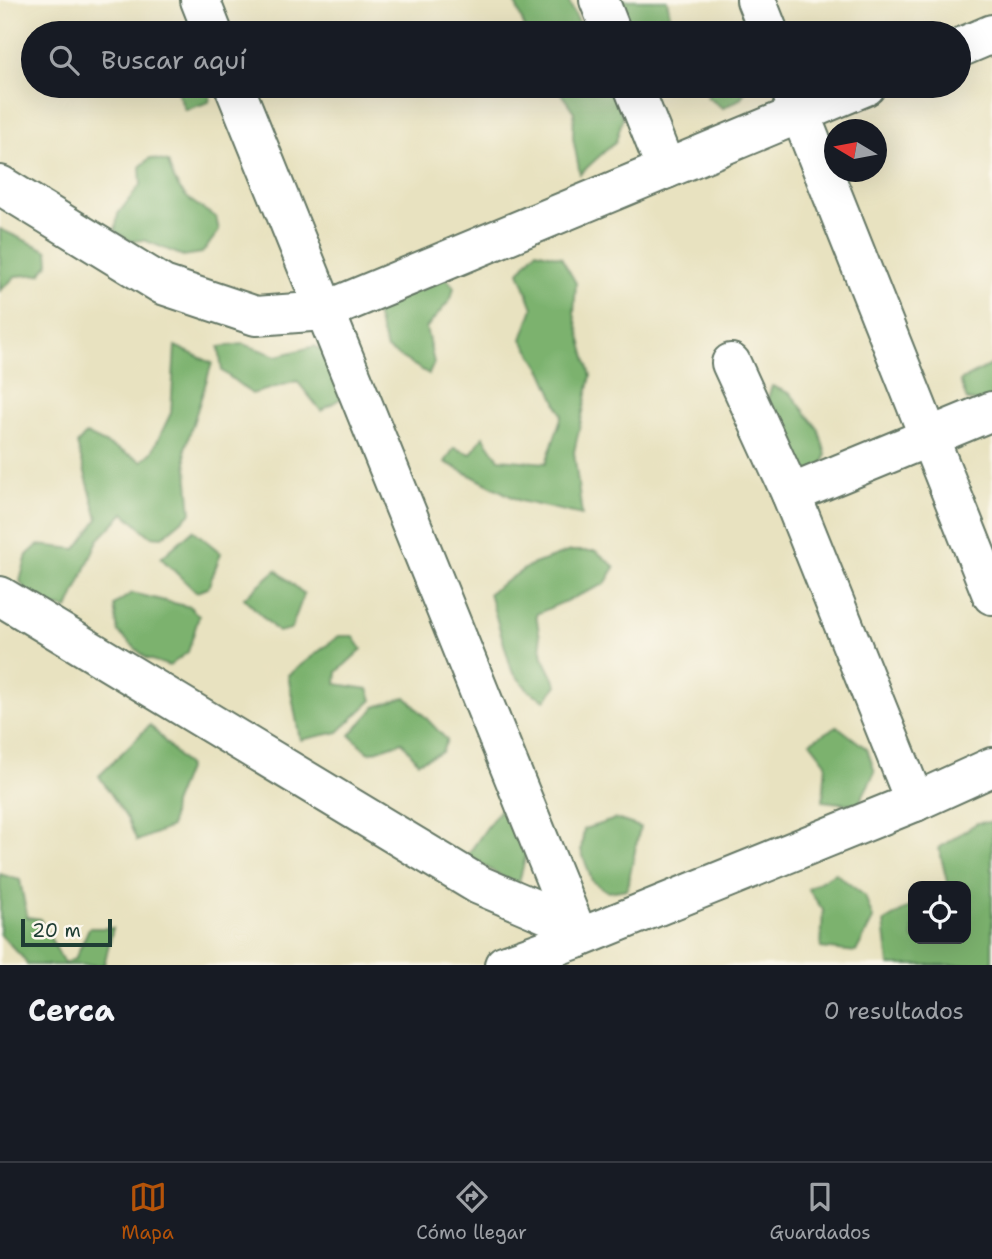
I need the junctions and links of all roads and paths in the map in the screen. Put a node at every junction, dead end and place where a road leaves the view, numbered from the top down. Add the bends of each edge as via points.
1 (200, 0) edge
2 (598, 0) edge
3 (757, 0) edge
4 (209, 21) edge
5 (607, 21) edge
6 (765, 21) edge
7 (992, 34) edge
8 (971, 43) edge
9 (239, 98) edge
10 (638, 98) edge
11 (794, 100) edge
12 (666, 169) junction
13 (0, 185) edge
14 (324, 310) junction
15 (730, 363) dead end
16 (992, 411) edge
17 (929, 436) junction
18 (791, 494) junction
19 (992, 595) edge
20 (0, 596) edge
21 (992, 767) edge
22 (915, 802) junction
23 (577, 932) junction
24 (504, 965) edge

1 - 4 street
2 - 5 street
3 - 6 street
7 - 8 street
9 - 14 street
10 - 12 street
11 - 12 street
11 - 17 street
12 - 14 street
13 - 14 street via 163,285 256,316
14 - 23 street
15 - 18 street
16 - 17 street
17 - 18 street
17 - 19 street
18 - 22 street
20 - 23 street via 479,885
21 - 22 street
22 - 23 street
23 - 24 street

